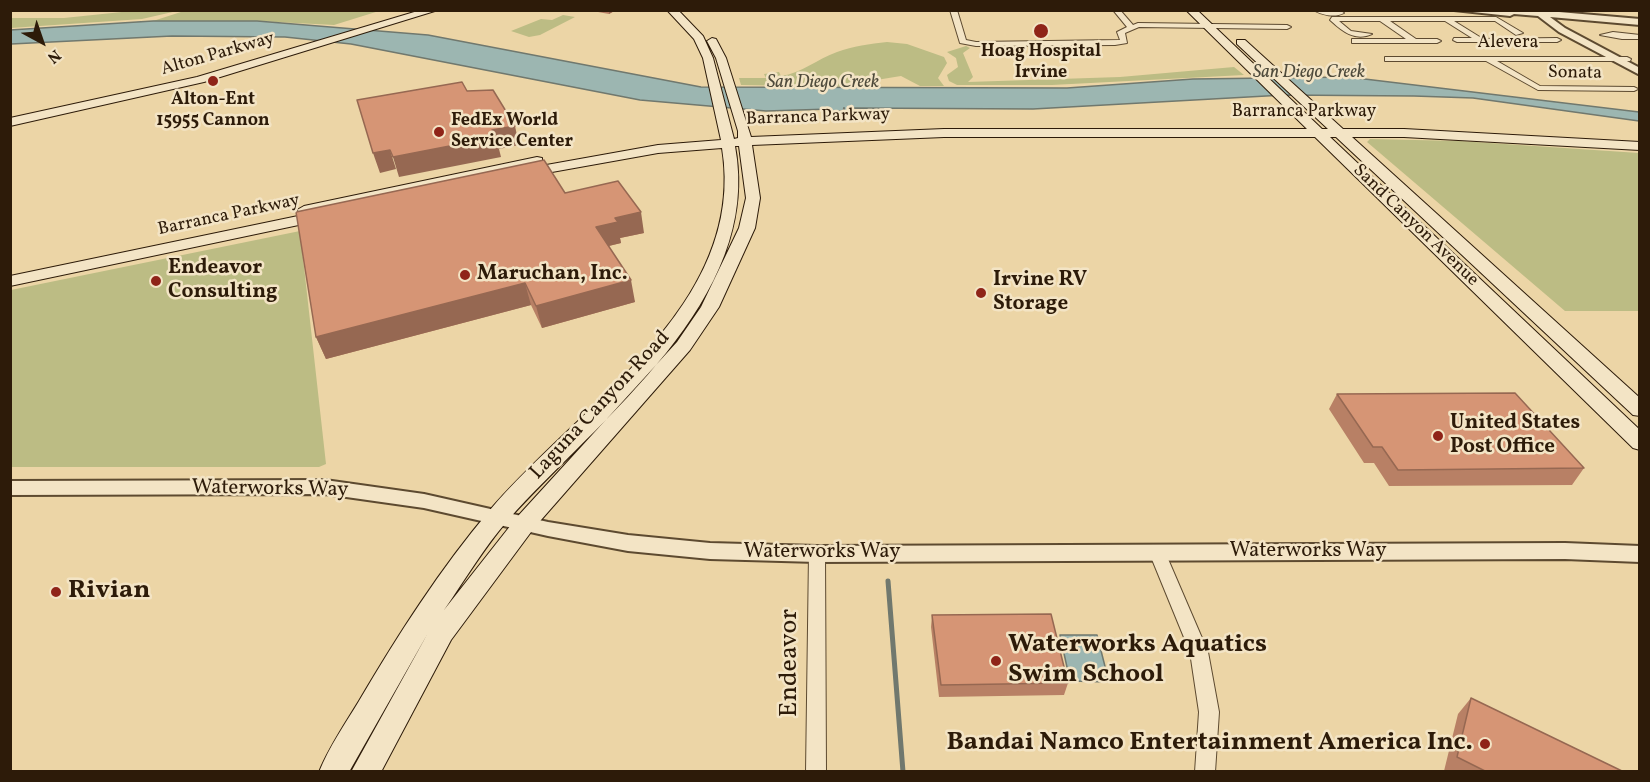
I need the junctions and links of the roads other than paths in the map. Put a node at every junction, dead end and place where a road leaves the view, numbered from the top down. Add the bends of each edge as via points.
1 (415, 10) edge
2 (433, 10) edge
3 (672, 10) edge
4 (684, 10) edge
5 (953, 10) edge
6 (1116, 10) edge
7 (1191, 10) edge
8 (1316, 10) edge
9 (1450, 10) edge
10 (1458, 10) edge
11 (1501, 10) edge
12 (1488, 12) edge
13 (1545, 13) edge
14 (1379, 14) edge
15 (1215, 17) dead end
16 (1447, 19) junction
17 (1640, 22) edge
18 (1130, 26) junction
19 (1208, 27) junction
20 (1226, 27) junction
21 (1403, 34) junction
22 (1471, 34) junction
23 (1622, 36) dead end
24 (1640, 37) edge
25 (1355, 40) dead end
26 (1457, 40) dead end
27 (1481, 40) junction
28 (1557, 40) dead end
29 (1414, 41) junction
30 (1437, 41) dead end
31 (1388, 59) dead end
32 (1488, 59) junction
33 (1615, 59) junction
34 (1627, 59) junction
35 (1640, 65) edge
36 (1640, 72) edge
37 (1634, 89) dead end
38 (10, 116) edge
39 (10, 122) edge
40 (1323, 128) junction
41 (745, 136) junction
42 (725, 137) junction
43 (1640, 138) edge
44 (1640, 146) edge
45 (10, 270) edge
46 (10, 281) edge
47 (1640, 411) edge
48 (1640, 442) edge
49 (10, 488) edge
50 (498, 516) junction
51 (526, 522) junction
52 (1157, 552) junction
53 (817, 554) junction
54 (1640, 554) edge
55 (333, 771) edge
56 (365, 771) edge
57 (816, 771) edge
58 (1205, 771) edge

1 - 38 main road, Alton Parkway via 172,81
2 - 39 main road, Alton Parkway via 182,85
3 - 42 main road, Laguna Canyon Road via 699,38 708,58
4 - 41 main road, Laguna Canyon Road via 716,47
5 - 18 street via 963,41 972,44 1115,43 1124,41 1121,32
6 - 18 street
7 - 19 main road, Sand Canyon Avenue
8 - 14 street via 1324,14
9 - 16 street
10 - 12 street
11 - 13 street
12 - 13 street
13 - 17 street
13 - 33 street via 1562,30
13 - 34 street
14 - 16 street
14 - 21 street
14 - 21 street via 1332,19 1349,33
15 - 20 main road, Sand Canyon Avenue
16 - 22 street
16 - 22 street via 1496,19 1520,33
18 - 19 street
19 - 20 street
19 - 40 main road, Sand Canyon Avenue via 1284,101
20 - 20 street via 1287,27
20 - 40 main road, Sand Canyon Avenue via 1305,102
21 - 29 street
22 - 27 street
23 - 24 street
25 - 29 street
26 - 27 street
27 - 28 street
29 - 30 street
31 - 32 street, Alevera
32 - 33 street, Alevera
32 - 37 street, Sonata via 1538,88
33 - 34 street, Alevera
33 - 36 street
34 - 35 street
40 - 41 main road, Barranca Parkway
40 - 43 main road, Barranca Parkway via 1424,126
40 - 44 main road, Barranca Parkway
40 - 47 main road, Sand Canyon Avenue
40 - 48 main road, Sand Canyon Avenue
41 - 42 main road, Barranca Parkway
41 - 51 main road, Laguna Canyon Road via 753,198 747,228 710,307 684,346
42 - 45 main road, Barranca Parkway via 631,144 545,159
42 - 46 main road, Barranca Parkway via 593,159
42 - 50 main road, Laguna Canyon Road via 733,172 730,215 700,292 651,359
49 - 50 street, Waterworks Way via 325,488
50 - 51 street, Waterworks Way
50 - 55 main road, Laguna Canyon Road via 407,642
51 - 53 street, Waterworks Way via 628,543 682,549
51 - 56 main road, Laguna Canyon Road via 442,632
52 - 53 street, Waterworks Way
52 - 54 street, Waterworks Way
52 - 58 street via 1199,652 1209,712
53 - 57 street, Endeavor

